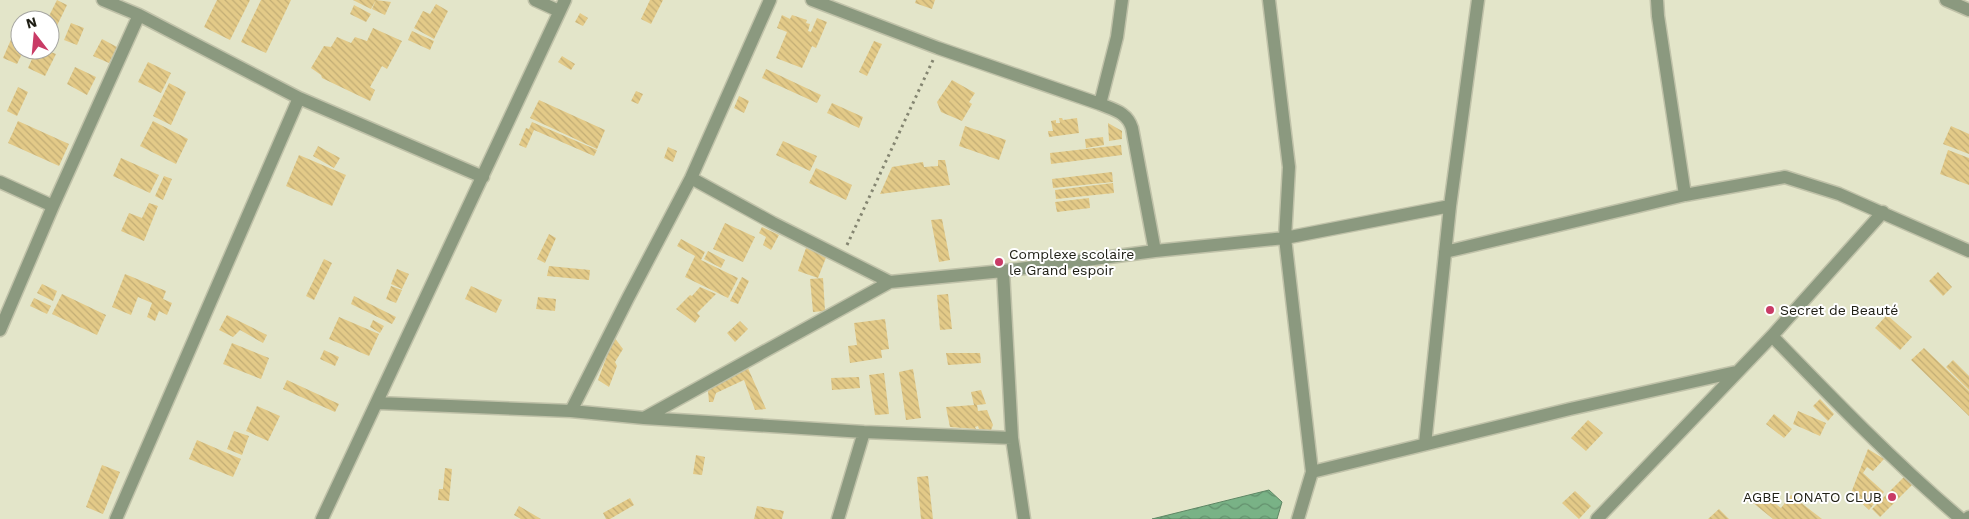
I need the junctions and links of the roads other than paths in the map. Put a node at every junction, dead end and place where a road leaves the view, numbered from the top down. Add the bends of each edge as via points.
1 (103, 0) edge
2 (535, 0) edge
3 (770, 0) edge
4 (812, 0) edge
5 (1122, 0) edge
6 (1269, 0) edge
7 (1478, 0) edge
8 (1657, 0) edge
9 (1946, 0) edge
10 (562, 6) edge
11 (1969, 10) edge
12 (139, 15) junction
13 (299, 98) junction
14 (1100, 104) junction
15 (484, 177) junction
16 (690, 178) junction
17 (0, 182) edge
18 (1685, 195) junction
19 (53, 206) junction
20 (1450, 206) junction
21 (1883, 212) junction
22 (1285, 238) junction
23 (1155, 251) junction
24 (1445, 252) junction
25 (1969, 252) edge
26 (1002, 271) junction
27 (890, 282) junction
28 (0, 330) edge
29 (1772, 336) junction
30 (1736, 372) junction
31 (378, 403) junction
32 (571, 411) junction
33 (644, 418) junction
34 (864, 432) junction
35 (1012, 438) junction
36 (1425, 444) junction
37 (1312, 472) junction
38 (116, 519) edge
39 (322, 519) edge
40 (838, 519) edge
41 (1024, 519) edge
42 (1298, 519) edge
43 (1598, 519) edge
44 (1961, 519) edge

1 - 12 street
2 - 10 street
3 - 16 street
4 - 14 street
5 - 14 street via 1117,37
6 - 22 street via 1289,167
7 - 20 street
8 - 18 street
9 - 11 street
10 - 15 street
12 - 13 street
12 - 19 street
13 - 15 street
13 - 38 street
14 - 23 street via 1130,119
15 - 31 street
16 - 27 street
16 - 32 street
17 - 19 street
18 - 21 street via 1785,177
18 - 24 street
19 - 28 street
20 - 22 street
20 - 24 street
21 - 25 street
21 - 29 street
22 - 23 street
22 - 37 street
23 - 26 street
24 - 36 street
26 - 27 street
26 - 35 street
27 - 33 street
29 - 30 street
29 - 44 street via 1859,425
30 - 36 street
30 - 43 street
31 - 32 street
31 - 39 street
32 - 33 street
33 - 34 street
34 - 35 street
34 - 40 street
35 - 41 street
36 - 37 street
37 - 42 street

